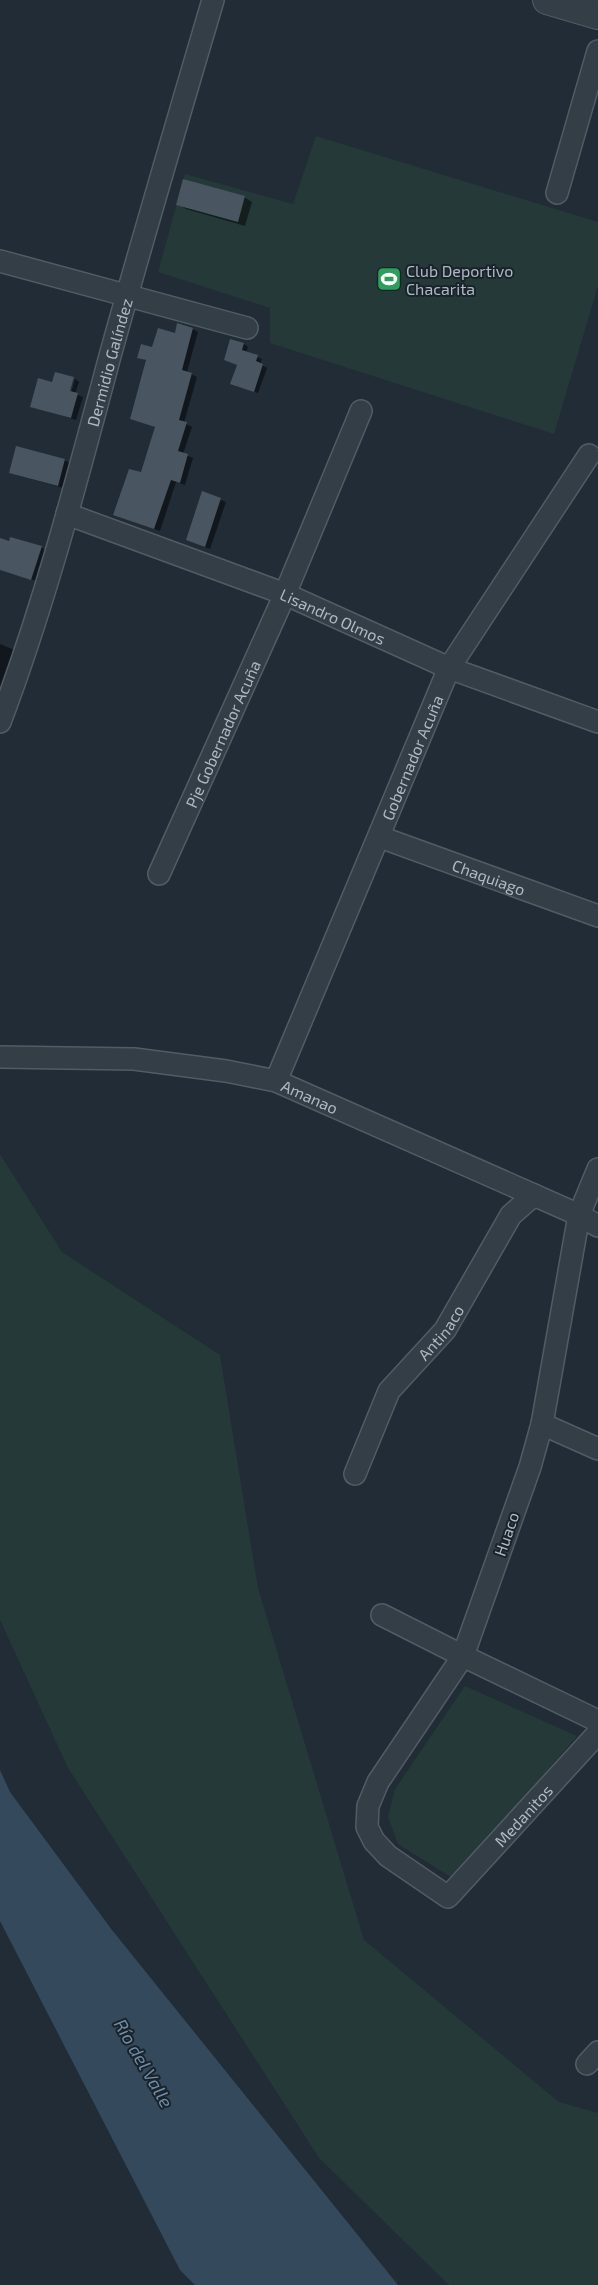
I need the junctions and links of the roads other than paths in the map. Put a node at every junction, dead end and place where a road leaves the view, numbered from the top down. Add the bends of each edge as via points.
1 (213, 0) edge
2 (547, 0) edge
3 (598, 15) edge
4 (598, 51) edge
5 (557, 193) dead end
6 (0, 261) edge
7 (127, 295) junction
8 (247, 328) dead end
9 (361, 412) dead end
10 (589, 455) dead end
11 (67, 514) junction
12 (285, 594) junction
13 (449, 668) junction
14 (0, 722) edge
15 (598, 722) edge
16 (380, 837) junction
17 (160, 874) dead end
18 (598, 916) edge
19 (0, 1057) edge
20 (276, 1081) junction
21 (598, 1169) edge
22 (534, 1195) junction
23 (579, 1215) junction
24 (598, 1226) edge
25 (542, 1424) junction
26 (598, 1449) edge
27 (354, 1474) dead end
28 (382, 1615) dead end
29 (463, 1656) junction
30 (598, 1721) edge
31 (598, 1733) edge
32 (448, 1897) joint

1 - 7 street, Dermidio Galíndez
2 - 3 street
4 - 5 street
6 - 7 street
7 - 8 street
7 - 11 street, Dermidio Galíndez
9 - 12 street, Pje Gobernador Acuña
10 - 13 street, Gobernador Acuña
11 - 12 street, Lisandro Olmos
11 - 14 street, Dermidio Galíndez via 28,645
12 - 13 street, Lisandro Olmos
12 - 17 street, Pje Gobernador Acuña
13 - 15 street, Lisandro Olmos
13 - 16 street, Gobernador Acuña
16 - 18 street, Chaquiago
16 - 20 street, Gobernador Acuña
19 - 20 street, Amanao via 134,1059
20 - 22 street, Amanao
21 - 23 street
22 - 23 street, Amanao
22 - 27 street, Antinaco via 511,1215 445,1330 389,1391
23 - 24 street, Amanao
23 - 25 street, Huaco
25 - 26 street
25 - 29 street, Huaco via 530,1467
28 - 29 street
29 - 30 street
29 - 32 street, Huaco via 378,1782 368,1806 367,1826 374,1841 388,1856
31 - 32 street, Medanitos

